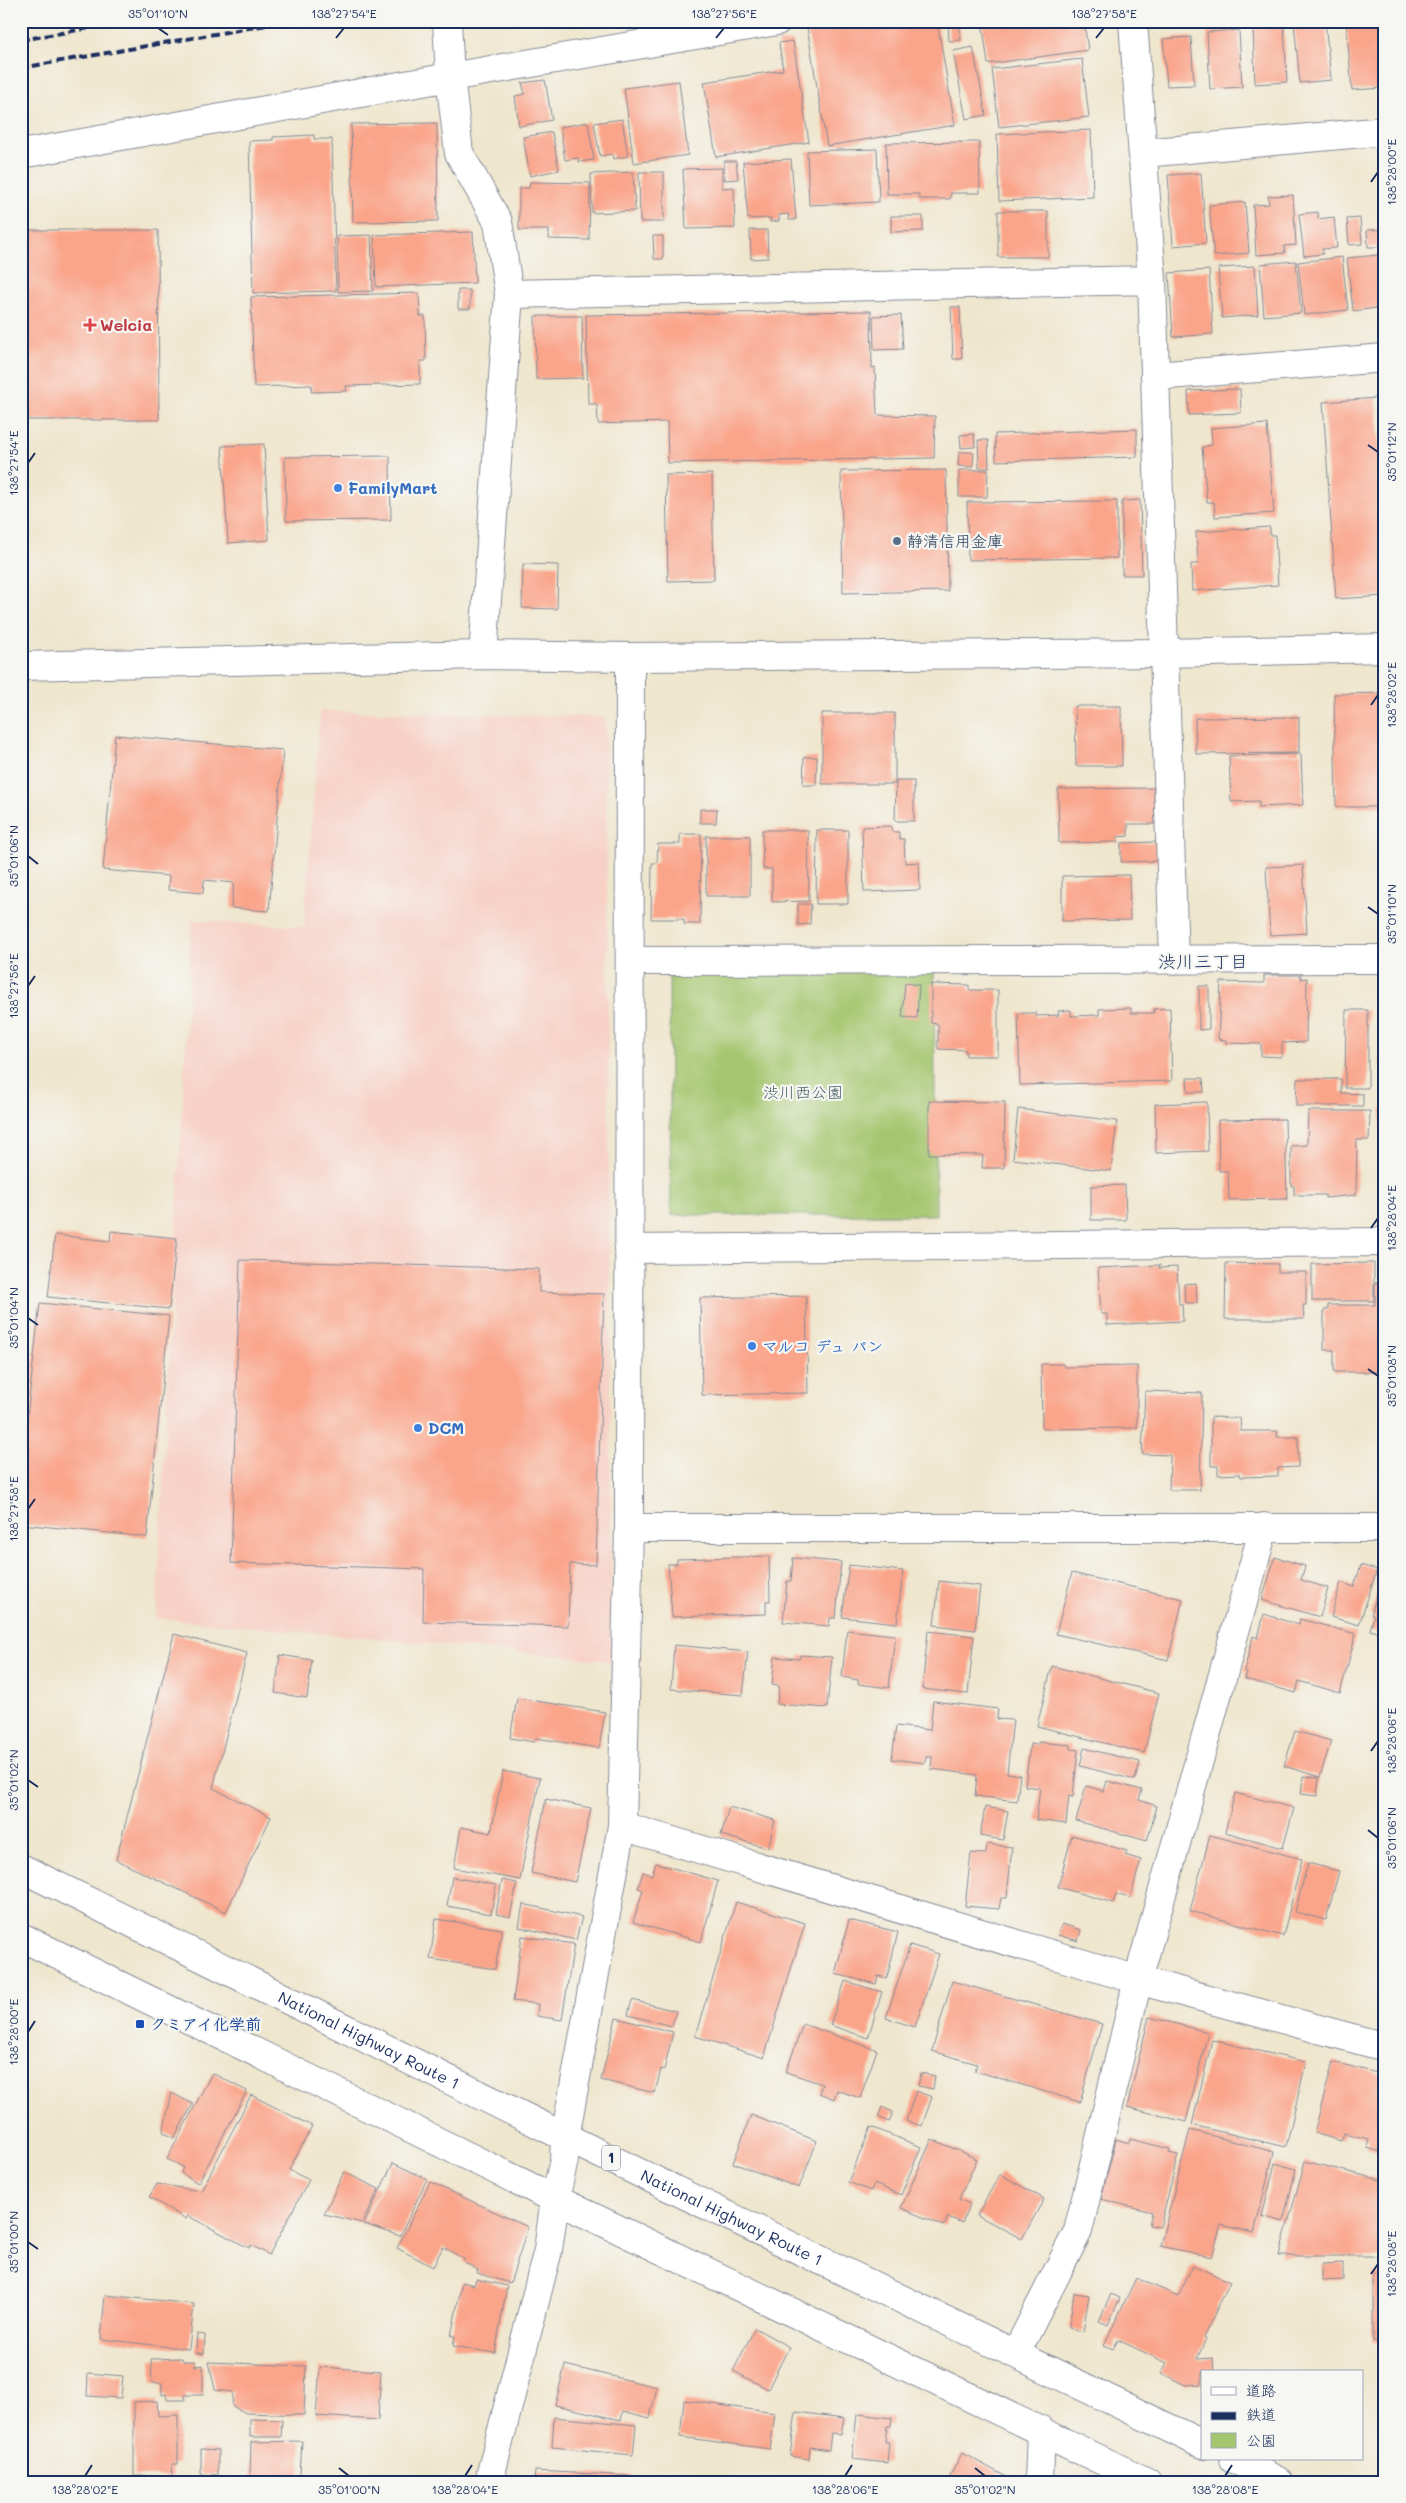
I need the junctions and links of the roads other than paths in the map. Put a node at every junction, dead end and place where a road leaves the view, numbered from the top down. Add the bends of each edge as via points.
1 (447, 21) edge
2 (777, 21) edge
3 (1133, 21) edge
4 (450, 77) junction
5 (1385, 130) edge
6 (1144, 153) junction
7 (21, 154) edge
8 (1152, 280) junction
9 (509, 294) junction
10 (1385, 358) edge
11 (1155, 376) junction
12 (1385, 648) edge
13 (1164, 652) junction
14 (483, 655) junction
15 (630, 657) junction
16 (21, 666) edge
17 (1385, 959) edge
18 (630, 961) junction
19 (1174, 961) junction
20 (1385, 1242) edge
21 (628, 1249) junction
22 (1264, 1527) junction
23 (629, 1528) junction
24 (1385, 1528) edge
25 (622, 1826) junction
26 (21, 1868) edge
27 (21, 1937) edge
28 (1138, 1980) junction
29 (1385, 2046) edge
30 (565, 2137) junction
31 (555, 2199) junction
32 (1016, 2352) junction
33 (1042, 2430) junction
34 (1201, 2444) edge
35 (1236, 2460) edge
36 (492, 2482) edge
37 (1039, 2482) edge
38 (1147, 2482) edge
39 (1280, 2482) edge

1 - 4 main road
2 - 4 main road
3 - 6 main road
4 - 7 main road
4 - 9 main road via 459,153 498,222
5 - 6 main road
6 - 8 main road
8 - 9 main road
8 - 11 main road
9 - 14 main road
10 - 11 main road
11 - 13 main road
12 - 13 main road
13 - 15 main road
13 - 19 main road
14 - 15 main road
14 - 16 main road
15 - 18 main road
17 - 19 main road
18 - 19 main road
18 - 21 main road
20 - 21 main road
21 - 23 main road
22 - 23 main road
22 - 24 main road
22 - 28 main road
23 - 25 main road
25 - 28 main road
25 - 30 main road
26 - 30 main road, National Highway Route 1 / 1
27 - 31 main road
28 - 29 main road
28 - 32 main road via 1078,2231
30 - 31 main road via 564,2160
30 - 32 main road, National Highway Route 1 / 1
31 - 33 main road
31 - 36 main road via 548,2250 491,2473
32 - 34 main road, National Highway Route 1 / 1
33 - 37 main road
33 - 38 main road
35 - 39 main road

